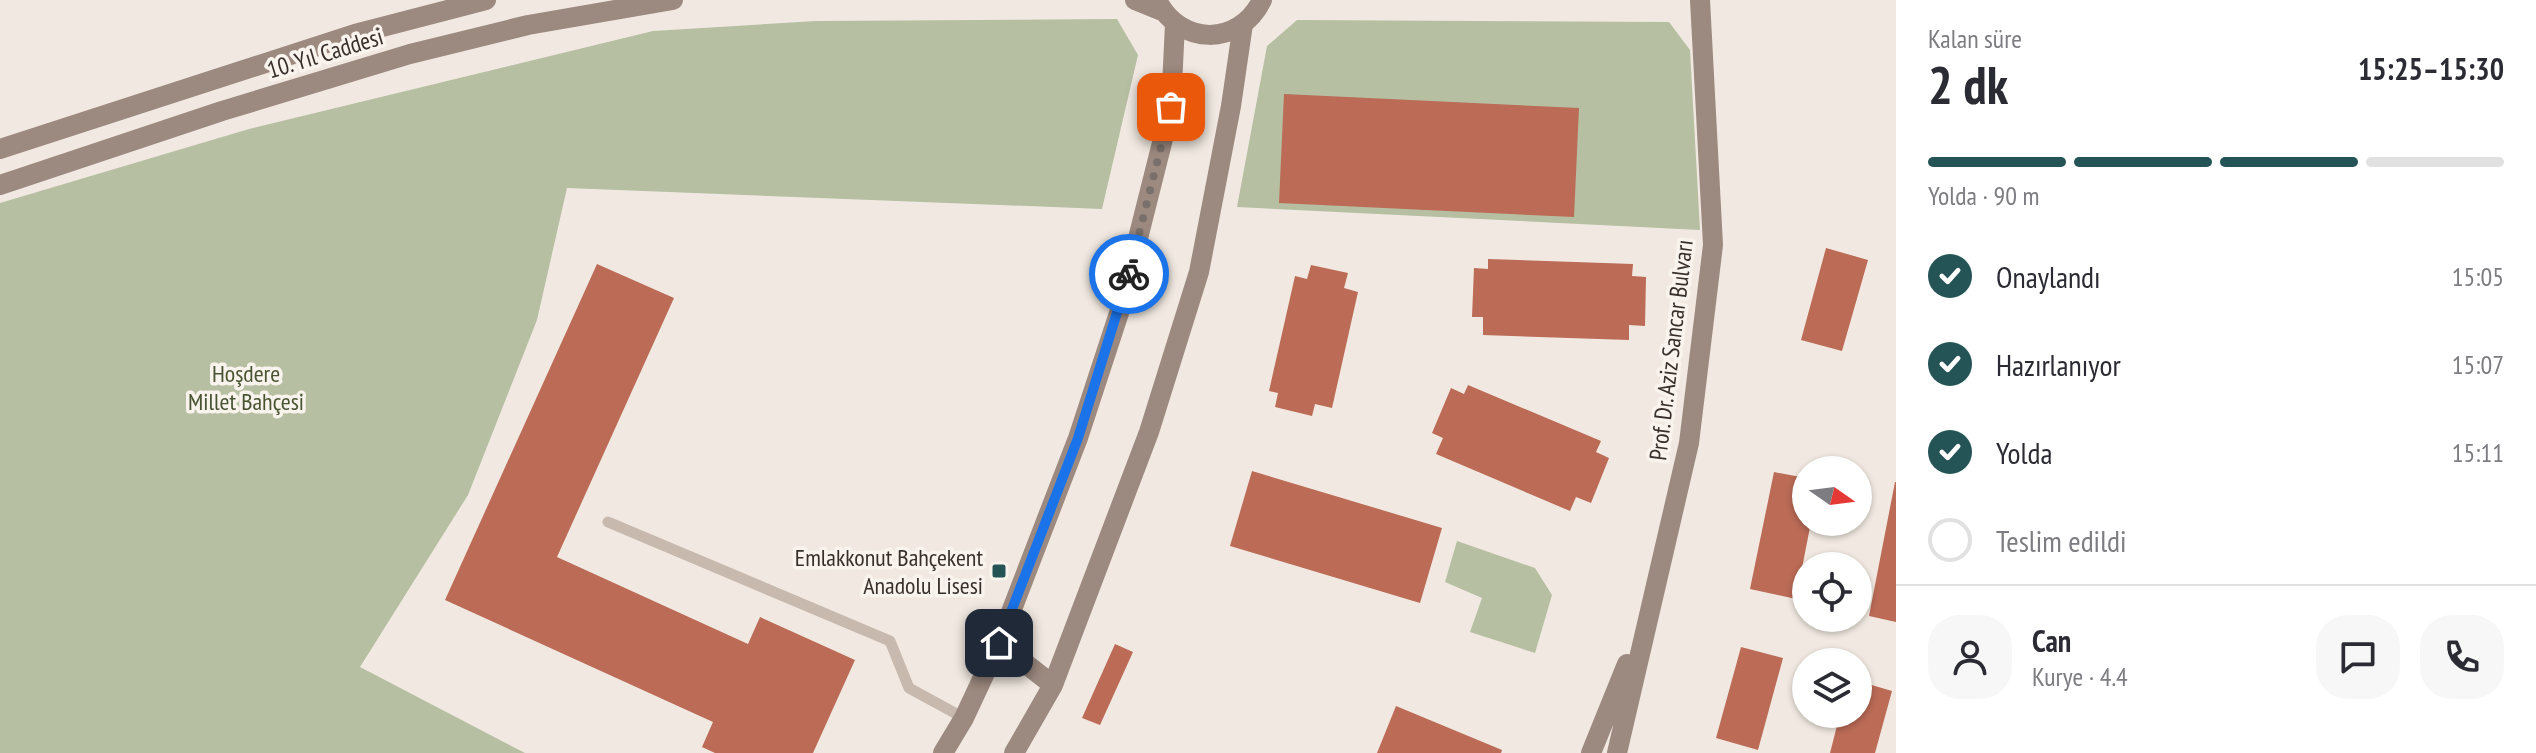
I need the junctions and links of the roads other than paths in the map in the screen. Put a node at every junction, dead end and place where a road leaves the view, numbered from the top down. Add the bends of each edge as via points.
1 (486, 0) edge
2 (673, 0) edge
3 (1135, 0) edge
4 (1262, 0) edge
5 (1700, 0) edge
6 (1165, 12) edge
7 (1243, 24) junction
8 (0, 149) edge
9 (0, 185) edge
10 (608, 522) dead end
11 (1649, 608) junction
12 (999, 643) junction
13 (1053, 685) junction
14 (964, 718) junction
15 (943, 753) edge
16 (1014, 753) edge
17 (1591, 753) edge
18 (1617, 753) edge

1 - 8 street, 10. Yıl Caddesi via 355,34
2 - 9 street, 10. Yıl Caddesi via 528,25 410,54
3 - 6 street
4 - 7 street
5 - 11 street, Prof. Dr. Aziz Sancar Bulvarı via 1713,245 1689,443
6 - 7 street via 1191,33 1209,36
6 - 12 street via 1171,107 1120,310 1078,438
7 - 13 street via 1199,272 1149,432
10 - 14 lane via 890,641 909,688
11 - 17 street, Prof. Dr. Aziz Sancar Bulvarı
11 - 18 street, Prof. Dr. Aziz Sancar Bulvarı
12 - 13 street
12 - 14 street
13 - 16 street
14 - 15 street

